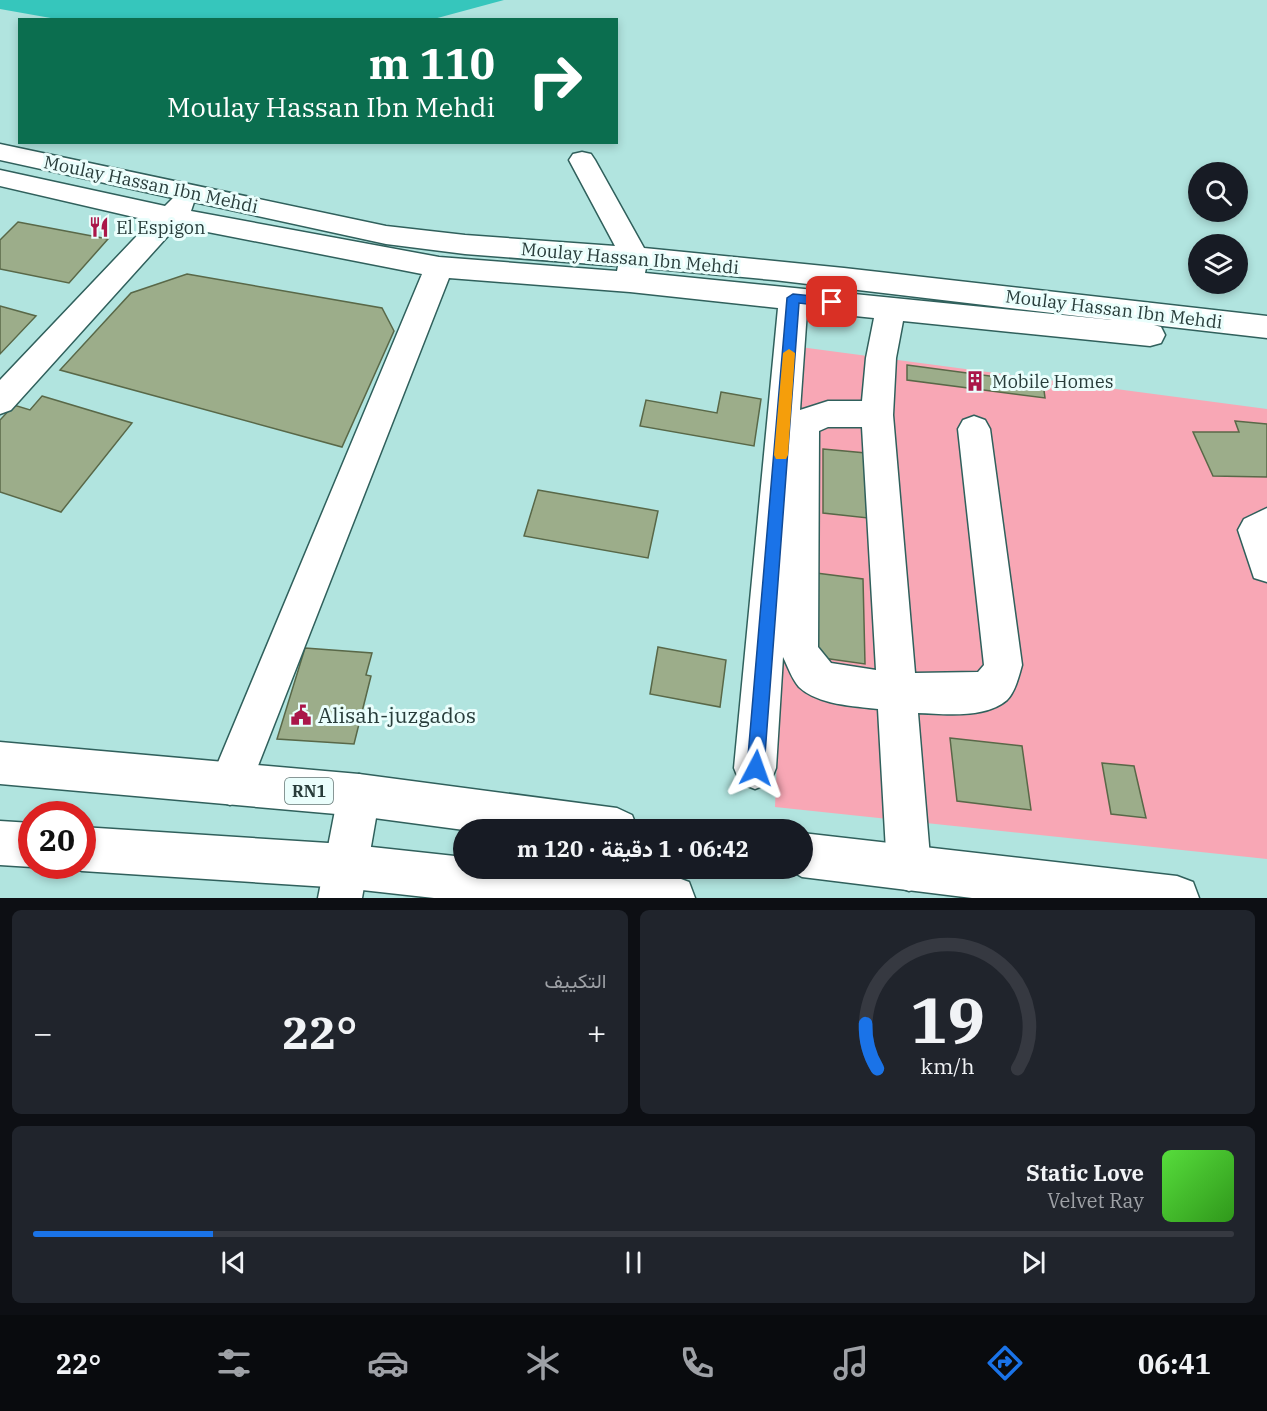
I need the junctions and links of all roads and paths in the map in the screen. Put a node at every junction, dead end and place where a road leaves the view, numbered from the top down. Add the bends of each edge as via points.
1 (0, 152) edge
2 (582, 160) dead end
3 (0, 178) edge
4 (192, 192) junction
5 (171, 216) junction
6 (439, 267) junction
7 (632, 269) junction
8 (793, 298) junction
9 (890, 309) junction
10 (1267, 327) edge
11 (1267, 350) edge
12 (0, 401) edge
13 (877, 416) junction
14 (974, 429) dead end
15 (1267, 523) edge
16 (1267, 566) edge
17 (896, 692) junction
18 (0, 763) edge
19 (756, 768) dead end
20 (230, 784) junction
21 (359, 795) junction
22 (536, 819) edge
23 (0, 843) edge
24 (18, 844) edge
25 (96, 851) edge
26 (813, 856) edge
27 (909, 869) junction
28 (342, 882) edge
29 (625, 895) edge
30 (673, 898) edge
31 (1177, 898) edge

1 - 4 street, Moulay Hassan Ibn Mehdi
2 - 7 street
3 - 5 street, Moulay Hassan Ibn Mehdi
4 - 5 street
4 - 7 street, Moulay Hassan Ibn Mehdi via 386,235
5 - 6 street, Moulay Hassan Ibn Mehdi
5 - 12 street
6 - 7 street, Moulay Hassan Ibn Mehdi
6 - 20 street
7 - 8 street, Moulay Hassan Ibn Mehdi
7 - 10 street, Moulay Hassan Ibn Mehdi via 914,285
8 - 9 street, Moulay Hassan Ibn Mehdi
8 - 19 street
9 - 11 street, Moulay Hassan Ibn Mehdi
9 - 13 street via 881,358
13 - 17 street
13 - 17 street via 821,414 803,426 799,649 807,669 824,680
14 - 17 street via 1003,665 999,680 989,689 972,694
15 - 16 street via 1256,530
17 - 27 street
18 - 20 street, RN1
20 - 21 street, RN1
21 - 22 street, RN1
21 - 28 street
23 - 24 street
25 - 28 street
26 - 27 street
27 - 31 street
28 - 29 street via 482,881
29 - 30 street

